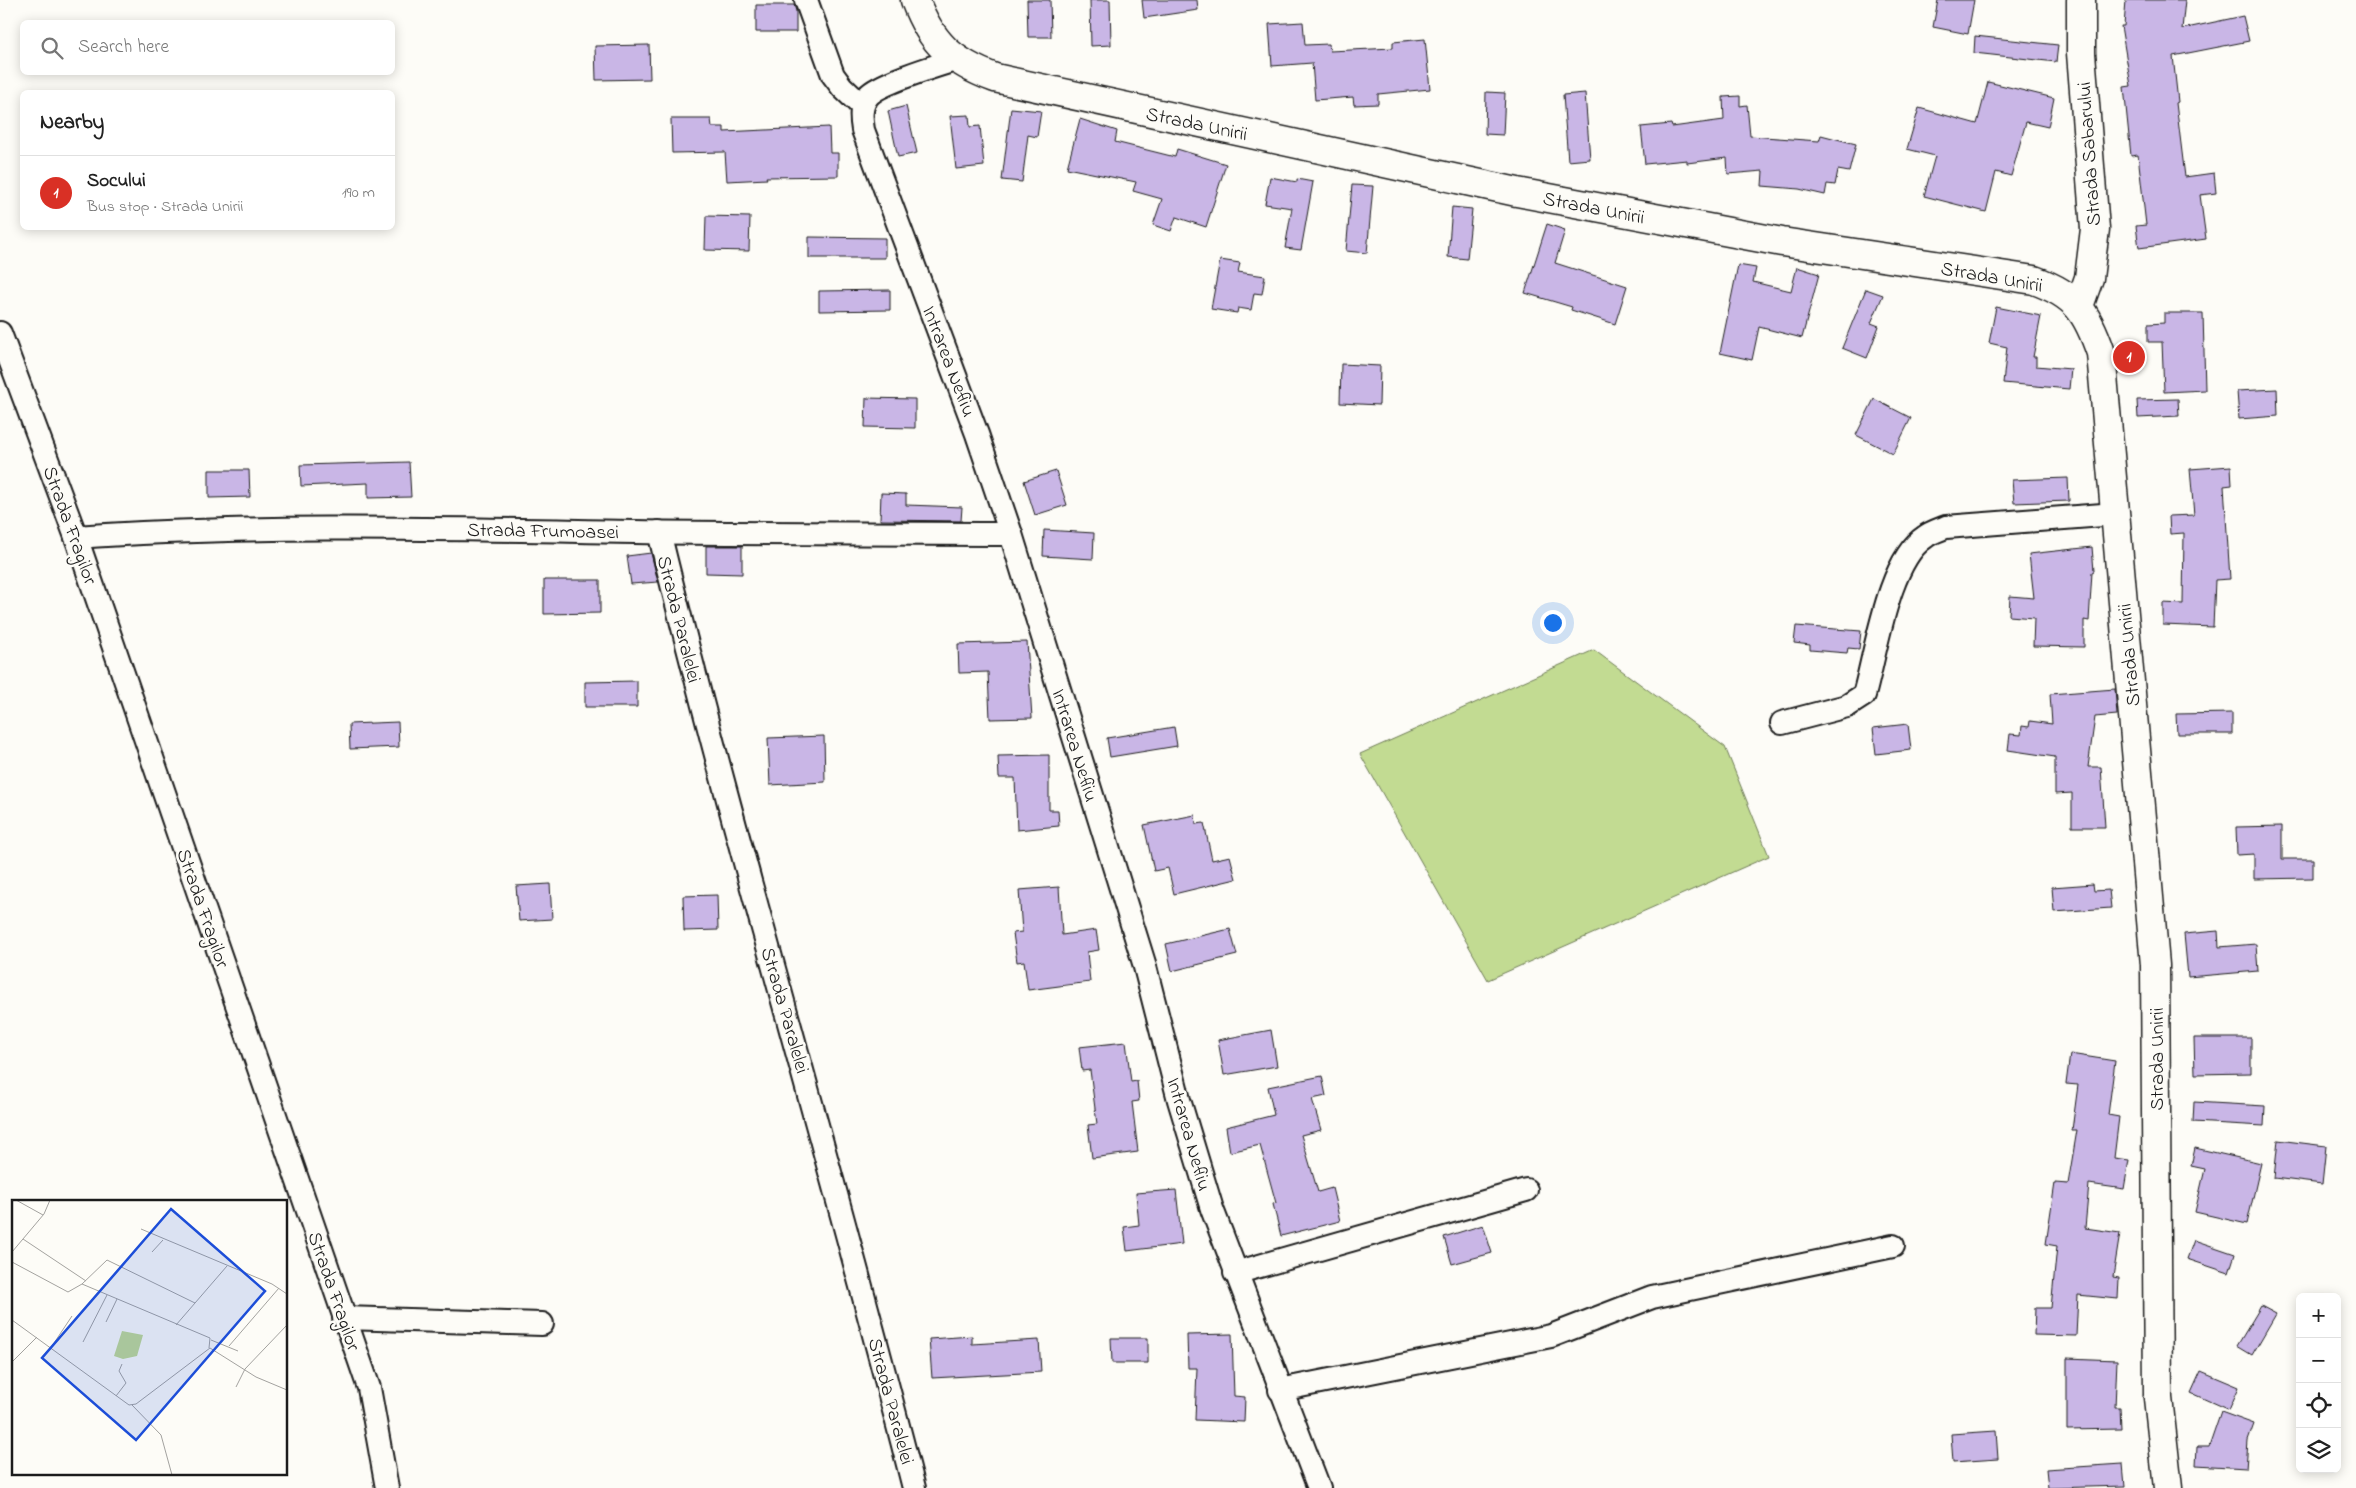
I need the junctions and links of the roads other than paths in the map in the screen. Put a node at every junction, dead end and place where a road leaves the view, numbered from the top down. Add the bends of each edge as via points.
1 (806, 0) edge
2 (915, 0) edge
3 (2081, 0) edge
4 (955, 60) junction
5 (862, 106) junction
6 (2079, 306) junction
7 (0, 333) edge
8 (2116, 514) junction
9 (658, 532) junction
10 (1011, 534) junction
11 (76, 536) junction
12 (1782, 723) dead end
13 (1526, 1190) dead end
14 (1893, 1246) dead end
15 (1235, 1273) junction
16 (344, 1318) junction
17 (542, 1324) dead end
18 (1280, 1390) junction
19 (387, 1488) edge
20 (914, 1488) edge
21 (1319, 1488) edge
22 (2168, 1488) edge

1 - 5 street via 833,75
2 - 4 main road, Strada Unirii via 932,36
3 - 6 main road, Strada Sabarului via 2081,53 2095,229 2089,278
4 - 5 street via 877,89 868,95
4 - 6 main road, Strada Unirii via 981,73 1016,84 1517,192 1782,242 2034,280 2058,288
5 - 10 street, Intrarea Nefliu via 863,130
6 - 8 main road, Strada Unirii via 2093,330 2101,353
7 - 11 street, Strada Fragilor
8 - 12 street via 1946,527 1924,537 1909,552 1889,598 1864,695 1847,706
8 - 22 main road, Strada Unirii via 2155,965 2158,1398
9 - 10 street, Strada Frumoasei
9 - 11 street, Strada Frumoasei via 337,527
9 - 20 street, Strada Paralelei via 699,696
10 - 15 street, Intrarea Nefliu via 1144,963 1179,1100 1212,1209
11 - 16 street, Strada Fragilor
13 - 15 street
14 - 18 street via 1652,1297 1551,1336
15 - 18 street, Intrarea Nefliu
16 - 17 street
16 - 19 street, Strada Fragilor via 369,1388
18 - 21 street, Intrarea Nefliu

